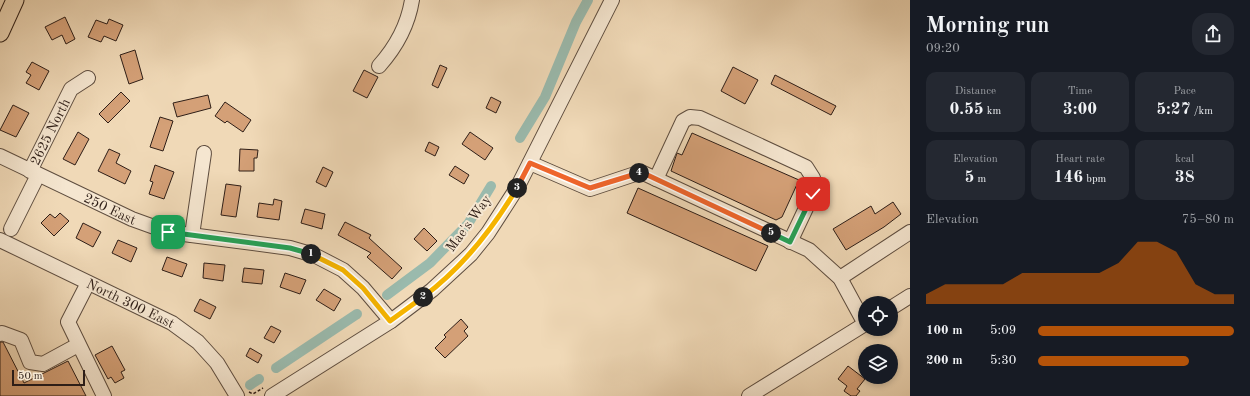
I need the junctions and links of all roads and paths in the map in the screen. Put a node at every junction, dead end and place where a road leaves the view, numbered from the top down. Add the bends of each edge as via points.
1 (15, 0) edge
2 (412, 0) edge
3 (612, 0) edge
4 (0, 33) edge
5 (379, 66) dead end
6 (88, 78) dead end
7 (204, 153) dead end
8 (0, 156) edge
9 (530, 163) junction
10 (34, 173) junction
11 (656, 179) junction
12 (11, 229) dead end
13 (910, 232) edge
14 (192, 235) junction
15 (0, 240) edge
16 (790, 242) junction
17 (840, 278) junction
18 (88, 283) junction
19 (910, 296) edge
20 (898, 304) edge
21 (858, 311) edge
22 (390, 321) junction
23 (858, 328) edge
24 (0, 334) edge
25 (78, 344) junction
26 (269, 391) edge
27 (243, 394) edge
28 (104, 396) edge
29 (749, 396) edge

1 - 4 main road
2 - 5 street via 409,16 393,50
3 - 9 street
6 - 10 street, 2625 North via 71,89
7 - 14 street
8 - 10 street, 250 East
9 - 11 street via 590,188 641,172
9 - 22 street via 502,213 471,254 432,290
10 - 12 street, 2625 North
10 - 14 street, 250 East via 132,219 168,232
11 - 16 street
11 - 16 street via 683,121 695,117 806,166 815,189
13 - 17 street
14 - 22 street, 250 East via 290,248 314,255 343,270 363,288
15 - 18 street, North 300 East
16 - 17 street via 809,250
17 - 21 street
18 - 25 street via 68,322
18 - 27 street, North 300 East via 172,323 198,342
19 - 20 street
22 - 26 street
23 - 29 street
24 - 25 street via 21,340 30,362 35,364 42,364
25 - 28 street
26 - 27 path

